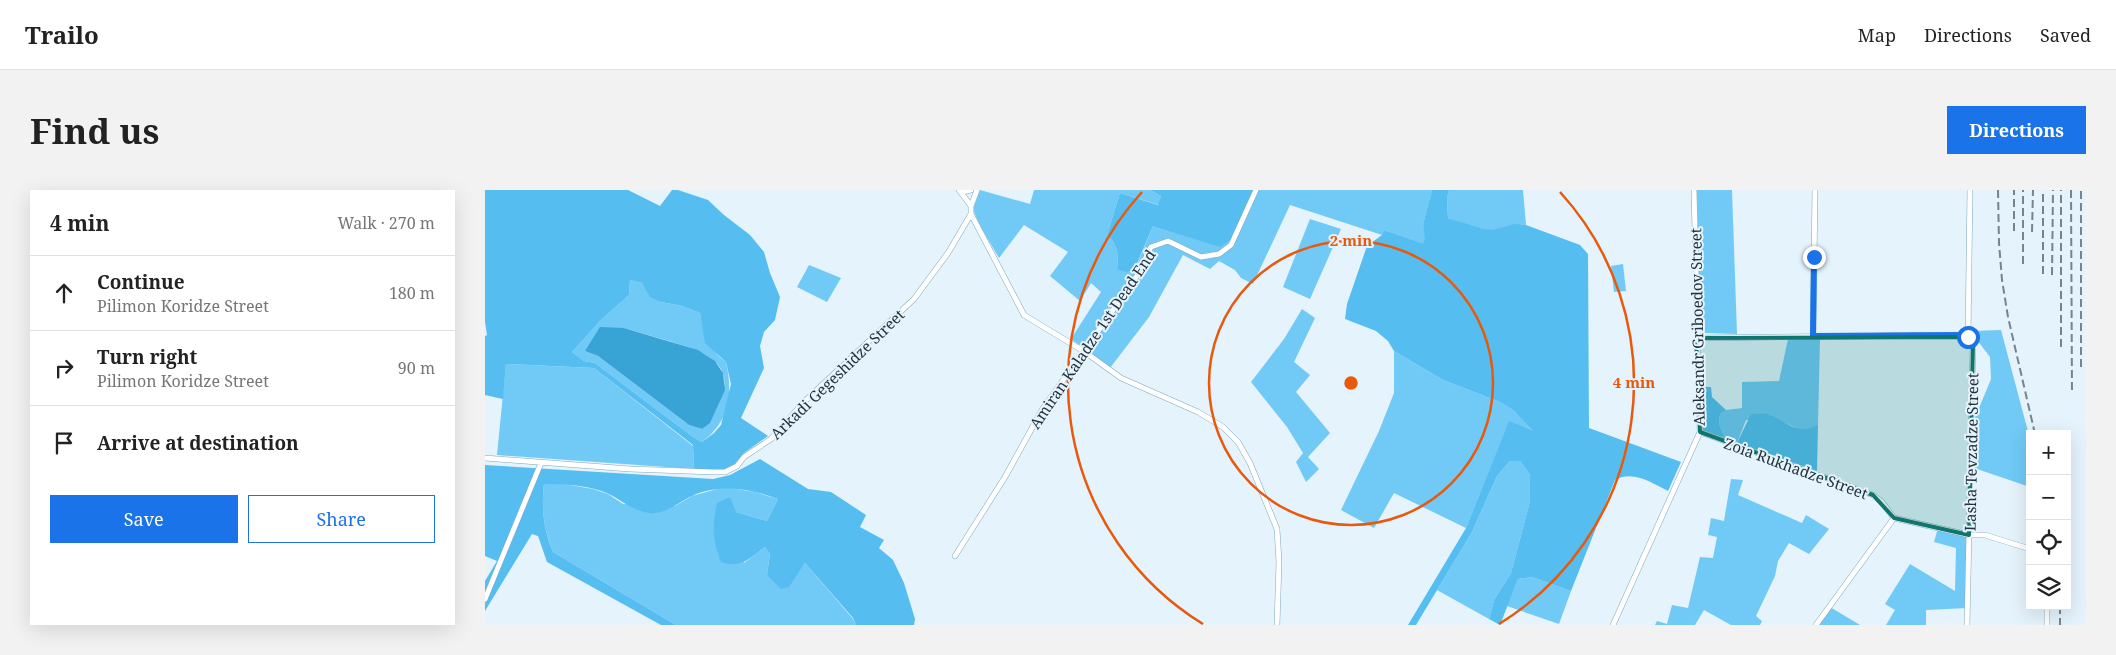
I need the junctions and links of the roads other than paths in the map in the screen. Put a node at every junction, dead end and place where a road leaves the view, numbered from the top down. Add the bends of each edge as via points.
1 (971, 190) edge
2 (977, 190) edge
3 (1256, 190) edge
4 (1694, 190) edge
5 (1815, 190) edge
6 (1970, 190) edge
7 (961, 191) edge
8 (971, 206) junction
9 (971, 214) junction
10 (1813, 336) junction
11 (1968, 337) junction
12 (1696, 338) junction
13 (1085, 352) junction
14 (1700, 432) junction
15 (485, 458) edge
16 (541, 463) junction
17 (1894, 518) junction
18 (1969, 535) junction
19 (2026, 548) edge
20 (955, 556) dead end
21 (485, 599) edge
22 (2047, 610) edge
23 (1277, 625) edge
24 (1613, 625) edge
25 (1816, 625) edge
26 (1967, 625) edge
27 (2047, 625) edge

1 - 7 street
2 - 8 street
3 - 13 street, Amiran Kaladze 1st Dead End via 1231,245 1219,254 1201,257 1168,241 1151,247 1137,276
4 - 12 street, Aleksandr Griboedov Street
5 - 10 street
6 - 11 street, Lasha Tevzadze Street
7 - 8 street
8 - 9 street
9 - 13 street via 1024,315
9 - 16 street, Arkadi Gegeshidze Street via 948,253 914,299 804,402 771,439 744,457 737,466 725,472 714,472
10 - 11 street
10 - 12 street
11 - 18 street, Lasha Tevzadze Street via 1973,343
12 - 14 street, Aleksandr Griboedov Street
13 - 20 street, Amiran Kaladze 1st Dead End via 1042,410 1005,477
13 - 23 street via 1121,378 1198,412 1223,427 1238,442 1277,529
14 - 17 street, Zoia Rukhadze Street via 1873,495 1883,502
14 - 24 street, Aleksandr Griboedov Street
15 - 16 street, Arkadi Gegeshidze Street
16 - 21 street
17 - 18 street
17 - 25 street
18 - 19 street via 1979,534
18 - 26 street, Lasha Tevzadze Street
22 - 27 street

